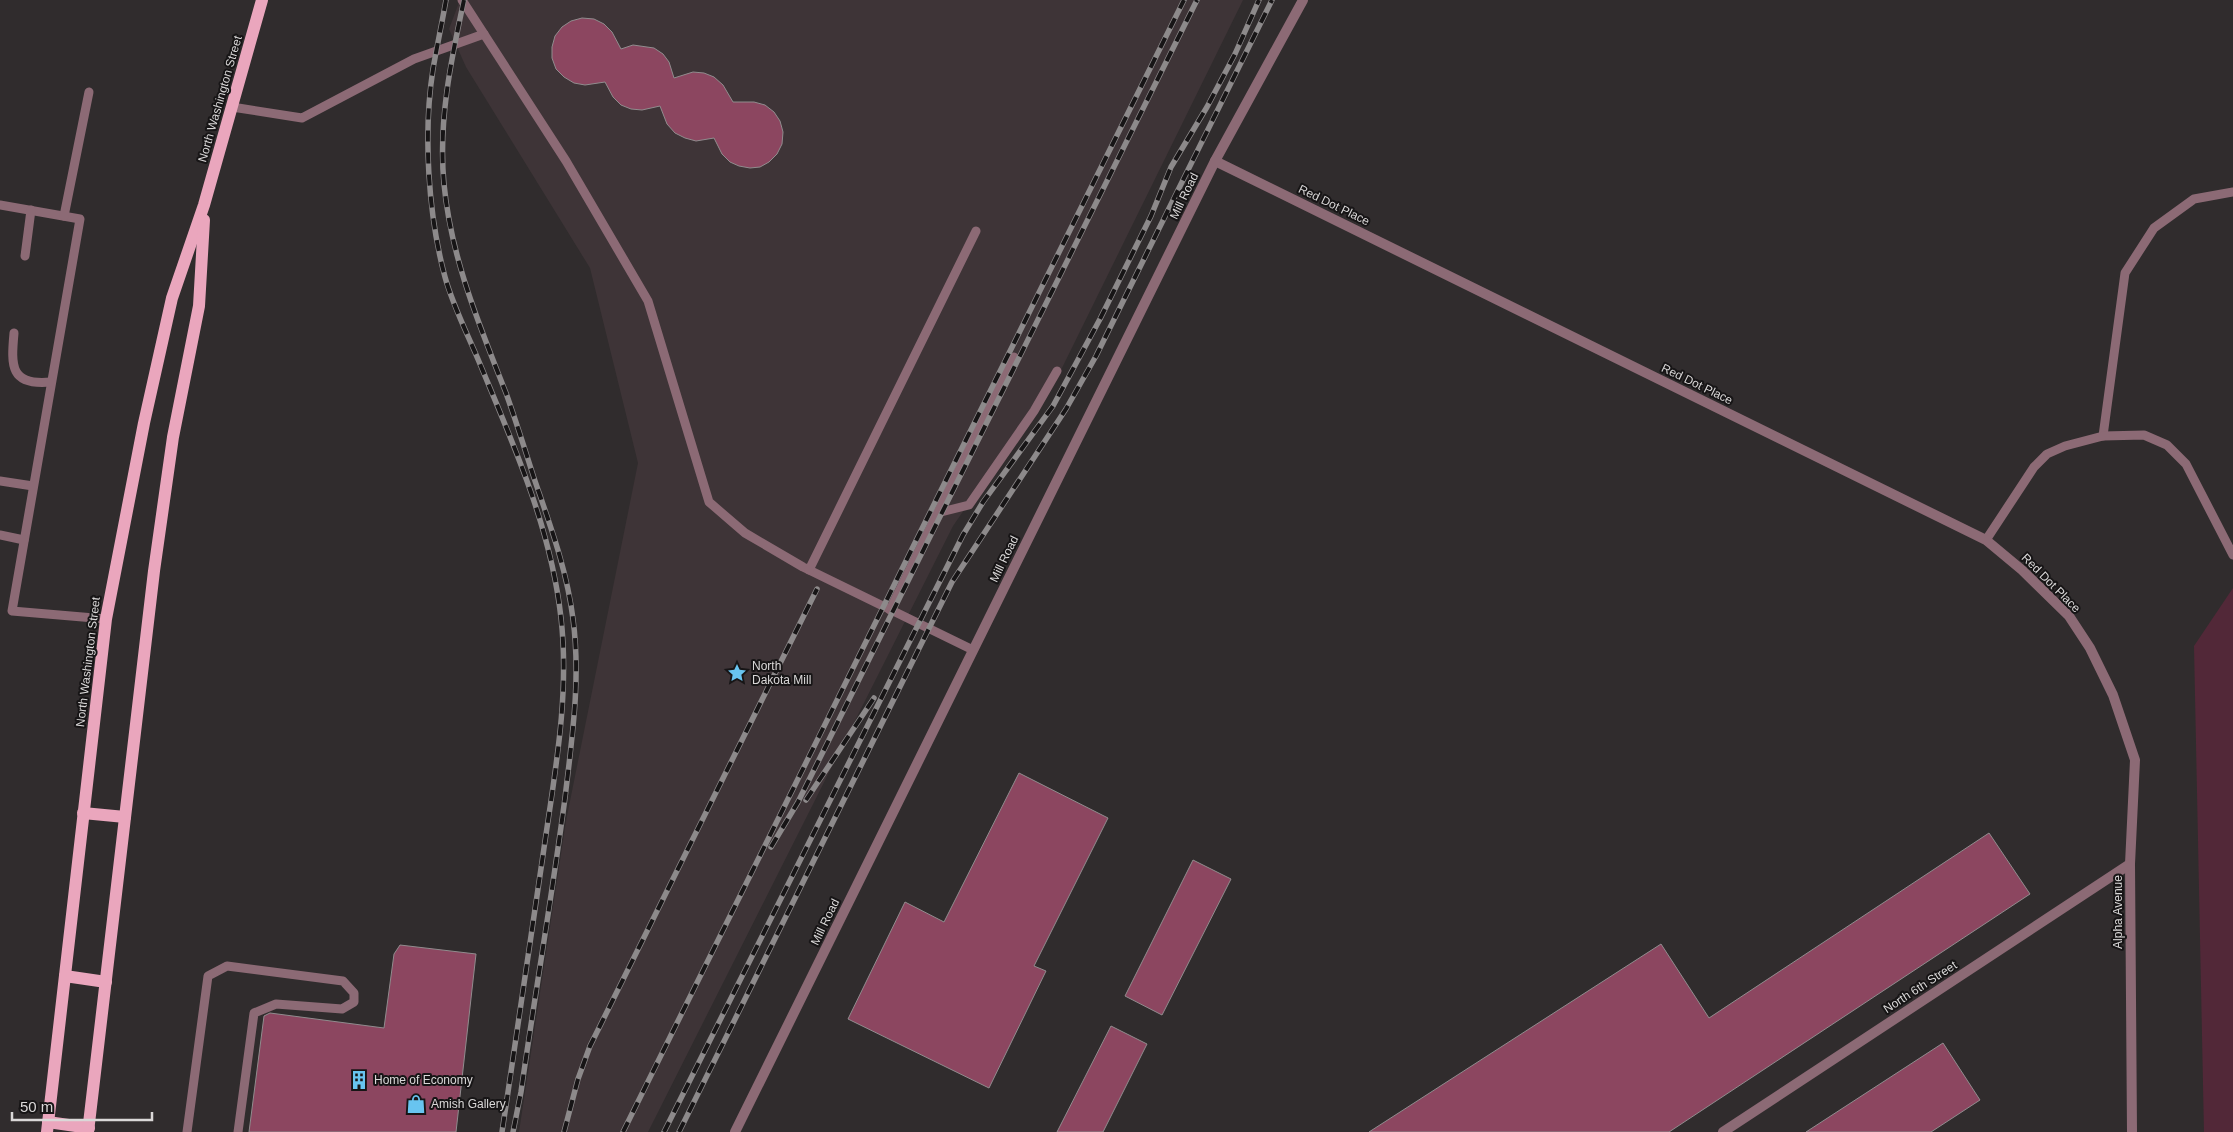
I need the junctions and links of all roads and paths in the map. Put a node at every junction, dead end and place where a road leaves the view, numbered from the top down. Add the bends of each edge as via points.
1 (262, 0) edge
2 (462, 0) edge
3 (1302, 0) edge
4 (484, 34) junction
5 (89, 92) dead end
6 (232, 107) junction
7 (1215, 161) junction
8 (2233, 192) edge
9 (0, 205) edge
10 (204, 206) junction
11 (31, 210) junction
12 (64, 216) junction
13 (976, 231) dead end
14 (25, 256) dead end
15 (14, 334) dead end
16 (1014, 357) dead end
17 (1057, 371) dead end
18 (51, 382) junction
19 (2103, 436) junction
20 (0, 480) edge
21 (33, 486) junction
22 (937, 513) junction
23 (0, 535) edge
24 (24, 540) junction
25 (1986, 540) junction
26 (2233, 554) edge
27 (809, 570) junction
28 (890, 610) junction
29 (106, 619) junction
30 (973, 650) junction
31 (2113, 695) joint
32 (83, 813) junction
33 (125, 817) junction
34 (2130, 864) junction
35 (64, 976) junction
36 (106, 982) junction
37 (47, 1127) edge
38 (89, 1130) edge
39 (187, 1132) edge
40 (238, 1132) edge
41 (736, 1132) edge
42 (1723, 1132) edge
43 (2132, 1132) edge

1 - 6 main road, North Washington Street
2 - 4 lane
3 - 7 street, Mill Road
4 - 6 lane via 414,58 302,118
4 - 27 lane via 566,161 648,301 709,502 744,533
5 - 12 lane
6 - 10 main road, North Washington Street
7 - 25 street, Red Dot Place
7 - 30 street, Mill Road
8 - 19 lane via 2194,199 2154,228 2125,273
9 - 11 lane
10 - 29 main road, North Washington Street via 172,298
10 - 33 main road, North Washington Street via 199,306 172,446 154,570
11 - 12 lane
11 - 14 lane
12 - 18 lane via 80,219
13 - 27 lane
15 - 18 lane via 12,364 20,377 34,384
16 - 22 lane
17 - 22 lane via 1034,411 969,505
18 - 21 lane
19 - 25 lane via 2047,454 2034,467
19 - 26 lane via 2144,435 2167,445 2186,464
20 - 21 lane
21 - 24 lane
22 - 28 lane
23 - 24 lane
24 - 29 lane via 12,611
25 - 31 street, Red Dot Place via 2069,616 2090,648
27 - 28 lane
28 - 30 lane
29 - 32 main road, North Washington Street
30 - 41 street, Mill Road
31 - 34 street, Alpha Avenue via 2135,760
32 - 33 main road
32 - 35 main road, North Washington Street
33 - 36 main road, North Washington Street
34 - 42 street, North 6th Street
34 - 43 street, Alpha Avenue
35 - 36 main road
35 - 37 main road, North Washington Street
36 - 38 main road, North Washington Street
37 - 38 main road
39 - 40 lane via 208,976 227,966 343,980 354,993 354,1002 342,1009 276,1004 254,1013

